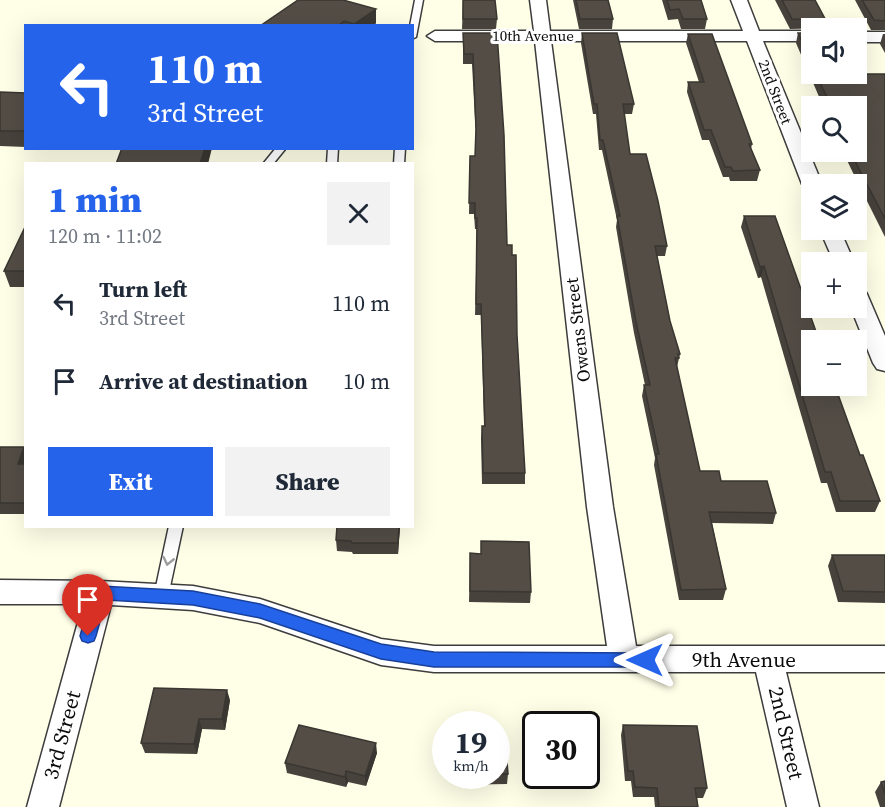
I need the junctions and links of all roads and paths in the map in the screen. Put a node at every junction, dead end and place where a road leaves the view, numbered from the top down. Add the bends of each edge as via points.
1 (418, 0) edge
2 (538, 0) edge
3 (739, 0) edge
4 (414, 29) edge
5 (435, 36) dead end
6 (542, 36) junction
7 (754, 36) junction
8 (801, 36) edge
9 (867, 37) edge
10 (885, 37) edge
11 (280, 150) edge
12 (269, 162) edge
13 (808, 174) edge
14 (866, 318) edge
15 (885, 363) edge
16 (177, 528) edge
17 (0, 592) edge
18 (100, 593) junction
19 (160, 596) junction
20 (624, 660) junction
21 (768, 660) junction
22 (885, 660) edge
23 (43, 807) edge
24 (803, 807) edge

1 - 4 lane
2 - 6 street, Owens Street
3 - 7 street, 2nd Street
5 - 6 street, 10th Avenue
6 - 7 street, 10th Avenue
6 - 20 street, Owens Street via 600,507
7 - 8 street, 10th Avenue
7 - 13 street, 2nd Street
9 - 10 street
11 - 12 lane
14 - 15 street
16 -> 19 lane
17 - 18 street, 9th Avenue
18 - 19 street, 9th Avenue
18 - 23 street, 3rd Street
19 - 20 street, 9th Avenue via 260,611 381,652 434,660
20 - 21 street, 9th Avenue
21 - 22 street, 9th Avenue
21 - 24 street, 2nd Street

